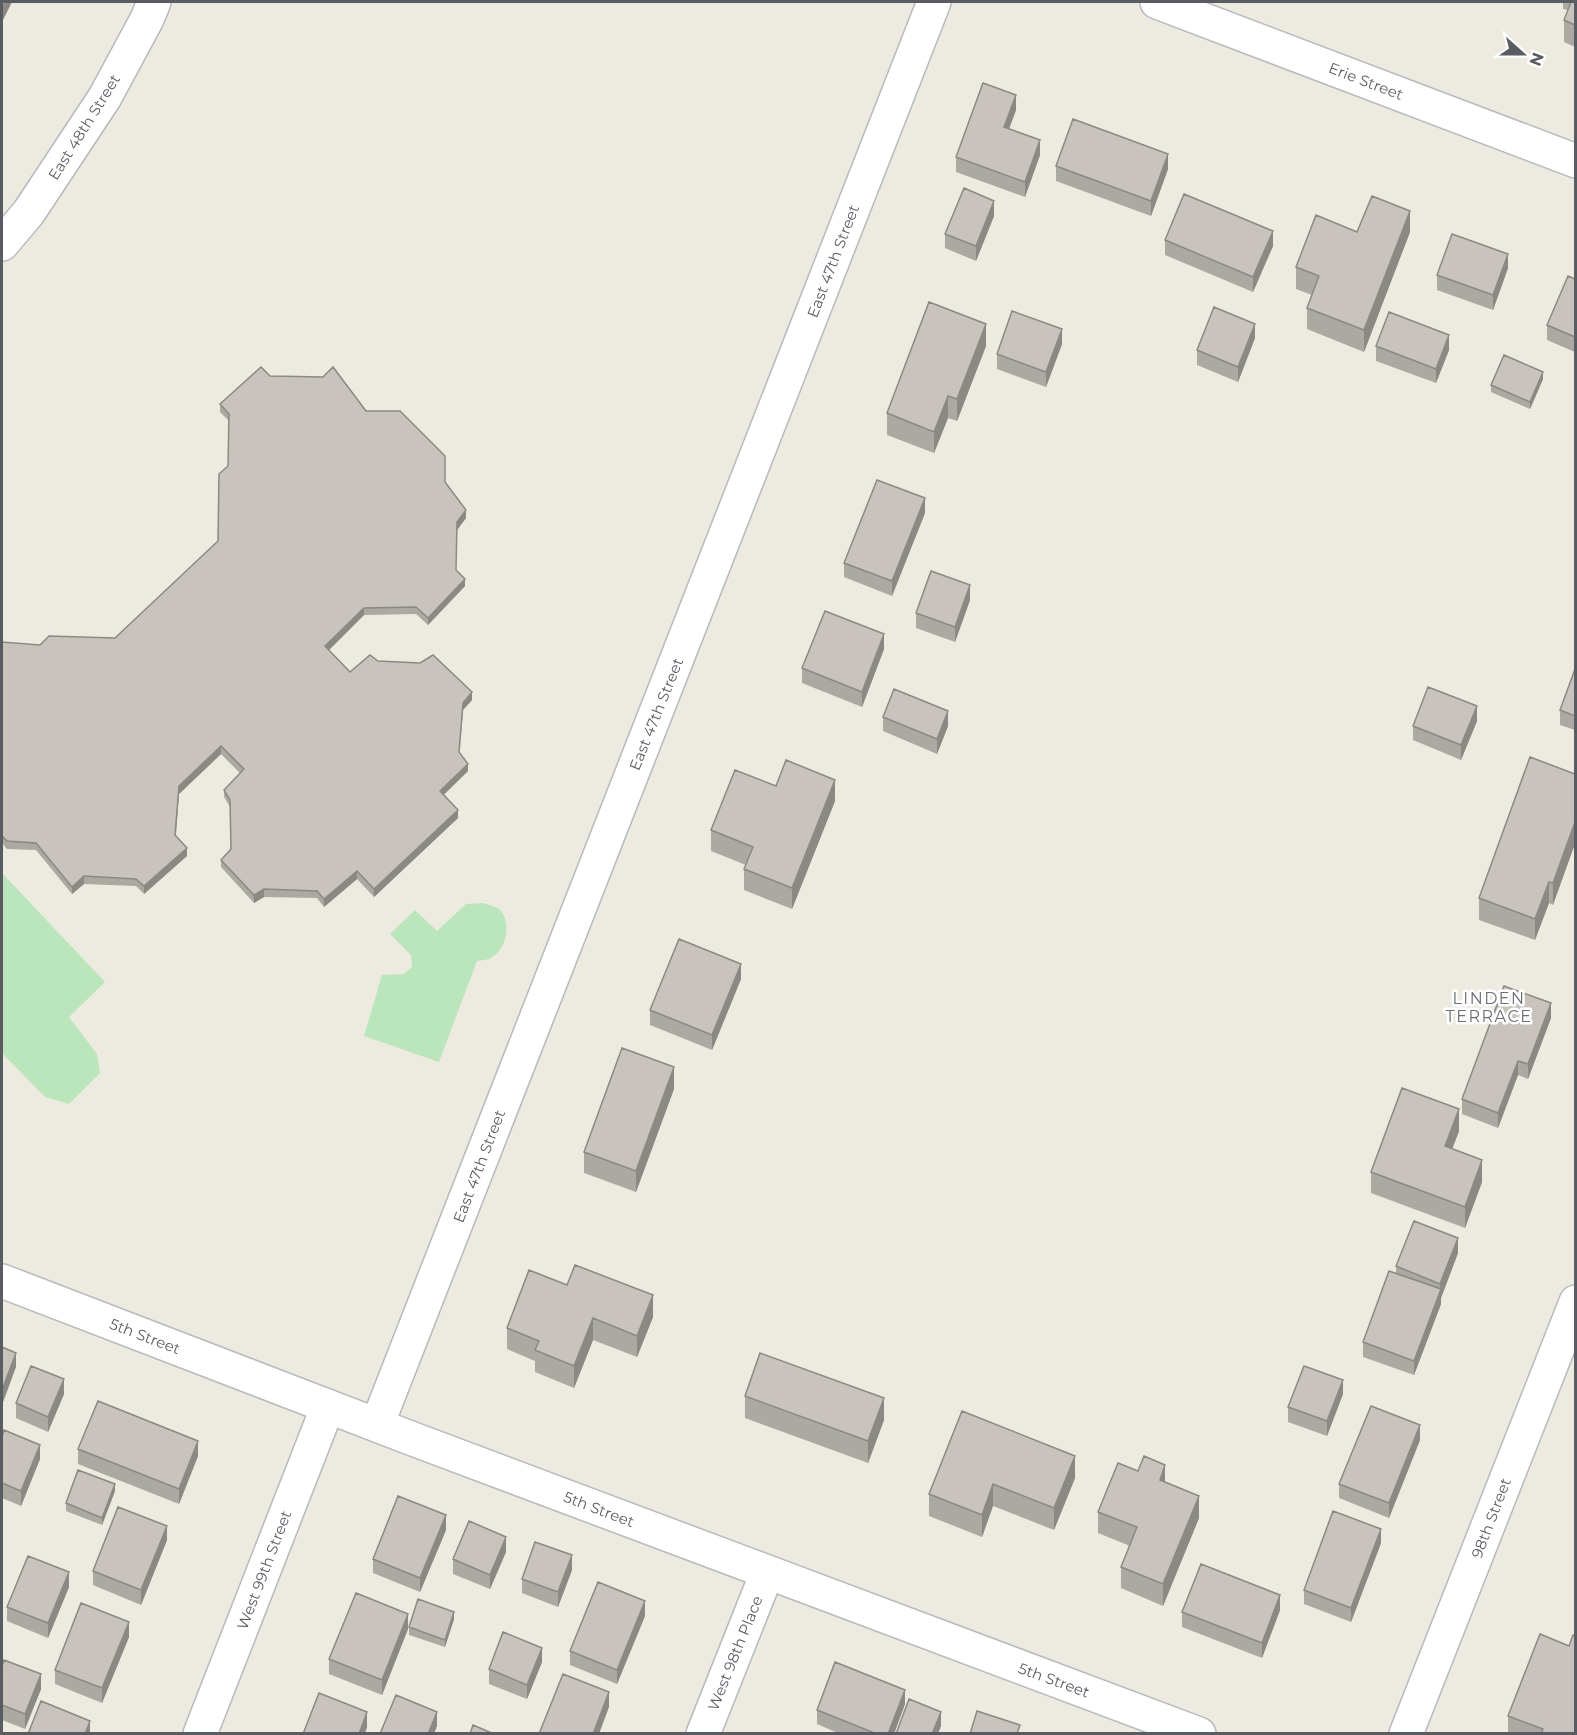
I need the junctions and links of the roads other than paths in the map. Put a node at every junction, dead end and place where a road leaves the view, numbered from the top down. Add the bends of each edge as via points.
1 (154, 2) edge
2 (934, 2) edge
3 (1157, 2) edge
4 (1575, 161) edge
5 (2, 244) edge
6 (2, 1281) edge
7 (1575, 1302) edge
8 (328, 1406) junction
9 (378, 1425) junction
10 (767, 1573) junction
11 (200, 1734) edge
12 (703, 1734) edge
13 (1198, 1734) edge
14 (1406, 1734) edge

1 - 5 street, East 48th Street via 105,98 29,212
2 - 9 street, East 47th Street
3 - 4 street, Erie Street
6 - 8 street, 5th Street
7 - 14 street, 98th Street
8 - 9 street, 5th Street
8 - 11 street, West 99th Street
9 - 10 street, 5th Street
10 - 12 street, West 98th Place
10 - 13 street, 5th Street

